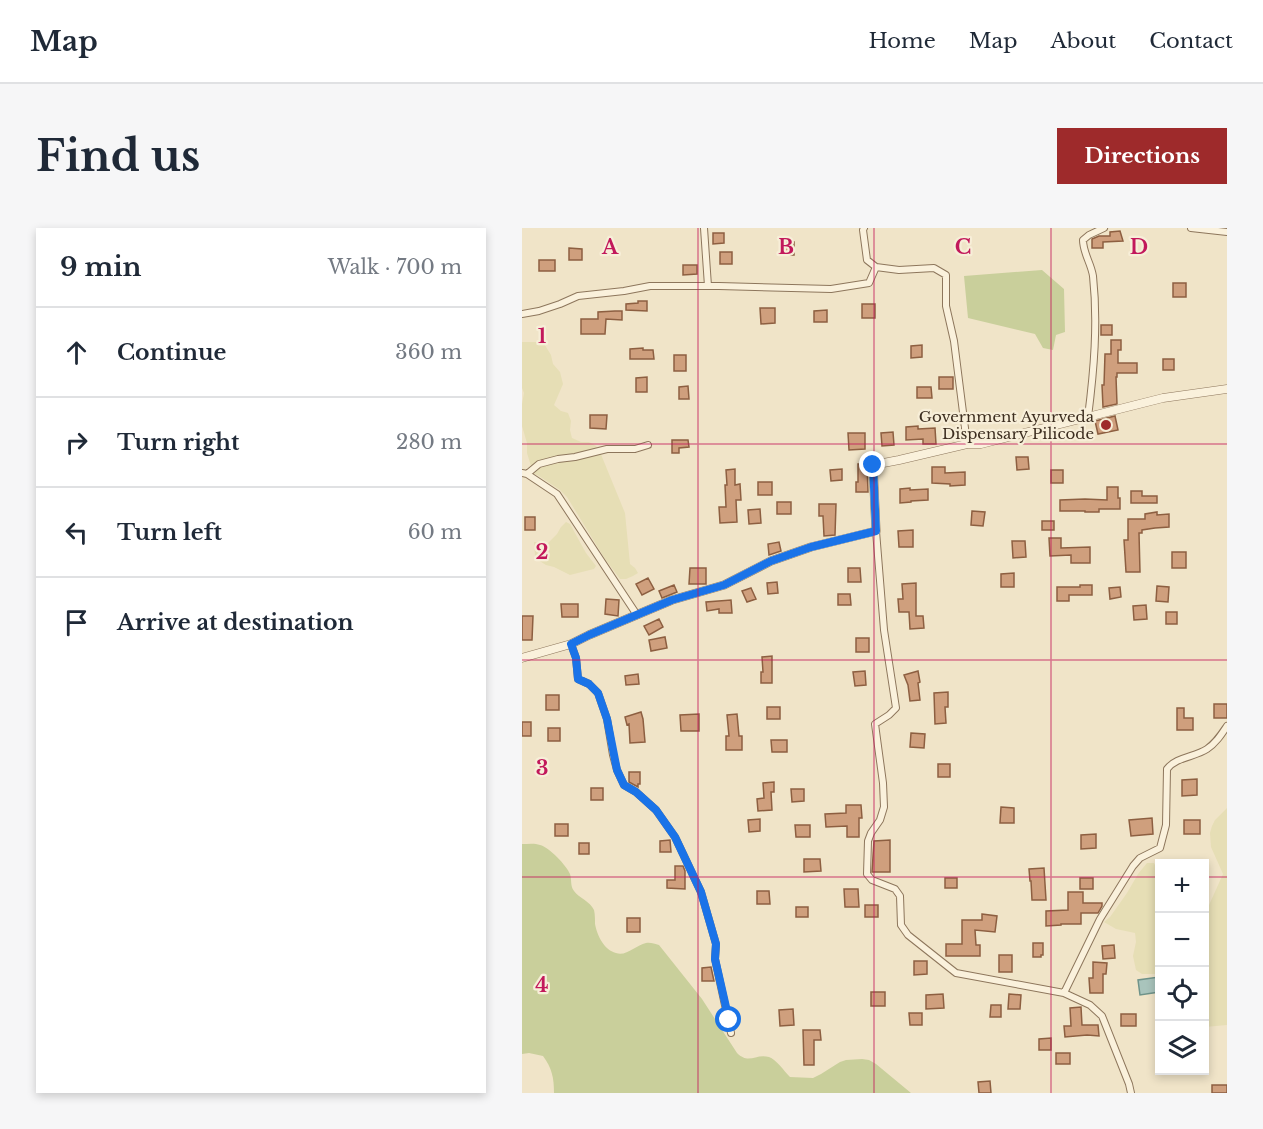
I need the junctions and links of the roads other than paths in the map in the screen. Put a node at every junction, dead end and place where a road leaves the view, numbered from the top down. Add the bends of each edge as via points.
1 (704, 228) edge
2 (864, 228) edge
3 (1104, 228) edge
4 (1191, 228) edge
5 (1227, 232) edge
6 (876, 267) junction
7 (708, 286) junction
8 (522, 314) edge
9 (1227, 388) edge
10 (1088, 417) junction
11 (967, 444) junction
12 (648, 445) dead end
13 (524, 473) edge
14 (876, 531) junction
15 (637, 615) junction
16 (571, 644) junction
17 (522, 658) edge
18 (1227, 726) edge
19 (1064, 993) junction
20 (731, 1033) dead end
21 (1131, 1093) edge

1 - 7 street
2 - 6 street via 867,260
3 - 10 street via 1083,240 1093,273 1095,320
4 - 5 street
6 - 7 street via 869,283 831,289
6 - 11 street via 934,268 946,275 946,306
7 - 8 street via 650,286 578,296
9 - 10 street via 1163,398
10 - 11 street via 981,444
11 - 14 street via 873,465
12 - 13 street via 558,459
13 - 15 street via 557,494
14 - 15 street via 771,561 724,585
14 - 19 street via 884,630 896,708 875,724 884,807 868,841 867,874 872,880 896,889 902,925 908,935 956,973
15 - 16 street
16 - 17 street
16 - 20 street via 578,679 598,693 604,708 613,755 624,785 656,810 675,837 701,892 716,944 715,959
18 - 19 street via 1207,749 1167,769 1166,825 1160,848 1133,866 1100,919
19 - 21 street via 1090,1005 1102,1016

